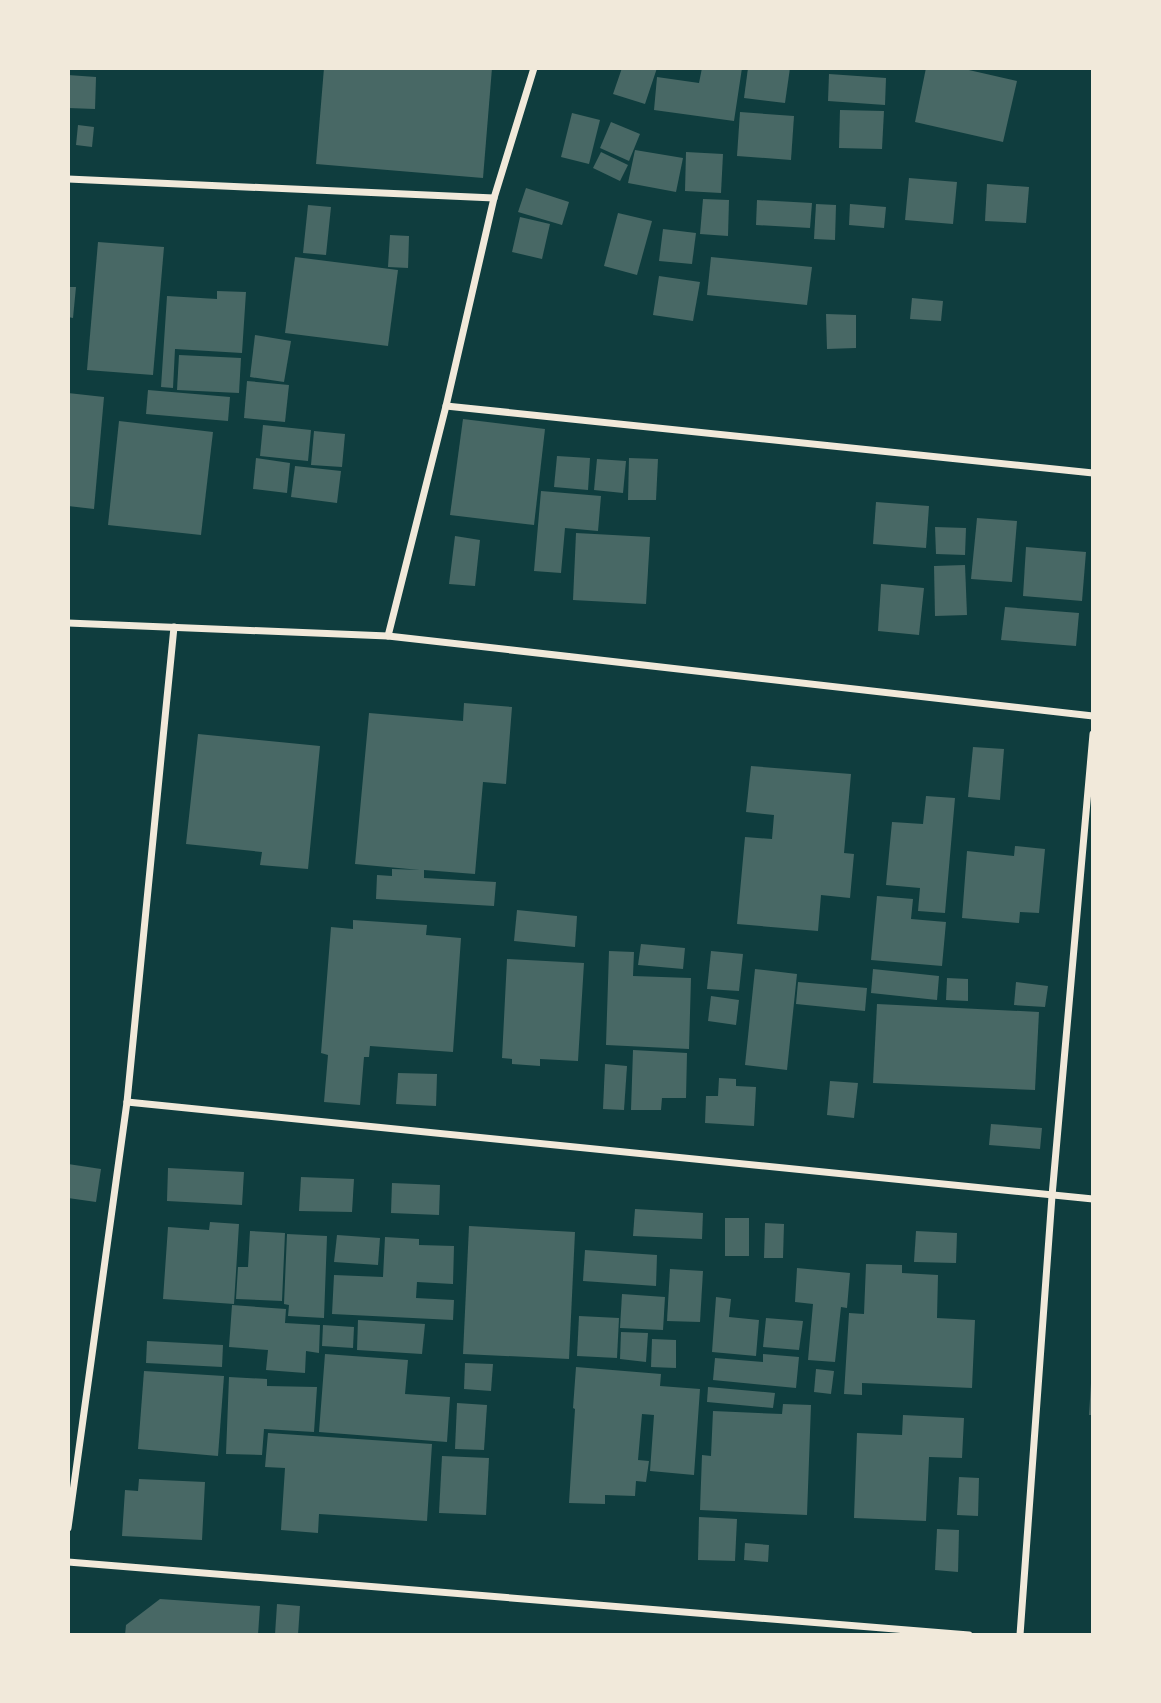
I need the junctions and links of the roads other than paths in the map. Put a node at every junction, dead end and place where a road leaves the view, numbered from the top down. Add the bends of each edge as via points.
1 (534, 68) edge
2 (68, 179) edge
3 (494, 198) junction
4 (446, 406) junction
5 (1093, 473) edge
6 (68, 623) edge
7 (174, 627) junction
8 (388, 636) junction
9 (1093, 716) edge
10 (1093, 734) edge
11 (127, 1102) junction
12 (1052, 1196) junction
13 (1093, 1199) edge
14 (68, 1528) edge
15 (68, 1562) edge
16 (969, 1635) edge
17 (1020, 1635) edge

1 - 3 street
2 - 3 street
3 - 4 street
4 - 5 street
4 - 8 street
6 - 7 street
7 - 8 street
7 - 11 street
8 - 9 street
10 - 12 street
11 - 12 street
11 - 14 street
12 - 13 street
12 - 17 street
15 - 16 street

